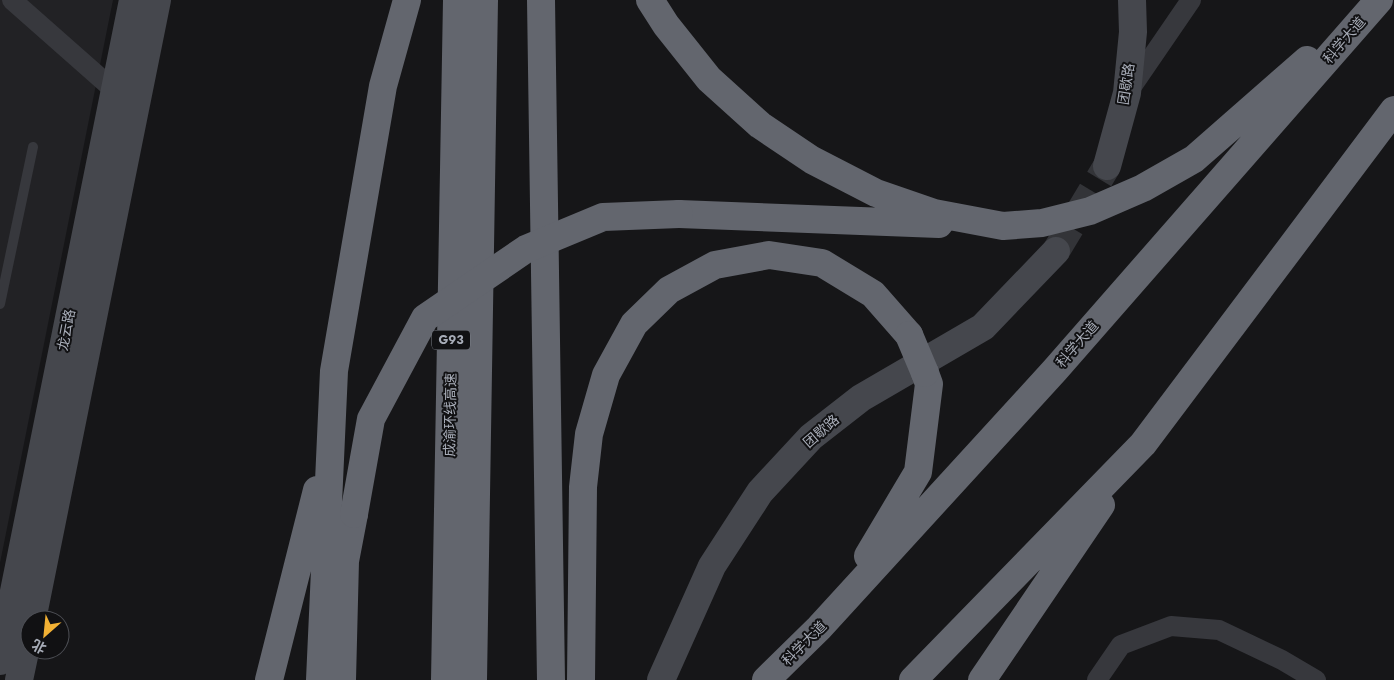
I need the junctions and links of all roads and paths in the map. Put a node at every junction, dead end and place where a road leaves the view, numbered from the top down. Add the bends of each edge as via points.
1 (12, 0) edge
2 (133, 0) edge
3 (157, 0) edge
4 (407, 0) edge
5 (457, 0) edge
6 (484, 0) edge
7 (541, 0) edge
8 (650, 0) edge
9 (1132, 0) edge
10 (1191, 0) edge
11 (1377, 0) edge
12 (114, 91) junction
13 (1127, 94) junction
14 (135, 109) junction
15 (1394, 110) edge
16 (33, 147) dead end
17 (1107, 166) tunnel mouth
18 (1003, 226) junction
19 (1056, 251) tunnel mouth
20 (0, 304) edge
21 (332, 435) junction
22 (1142, 444) junction
23 (34, 610) edge
24 (819, 628) junction
25 (24, 660) edge
26 (0, 661) edge
27 (20, 680) edge
28 (269, 680) edge
29 (320, 680) edge
30 (342, 680) edge
31 (445, 680) edge
32 (473, 680) edge
33 (551, 680) edge
34 (581, 680) edge
35 (662, 680) edge
36 (766, 680) edge
37 (913, 680) edge
38 (982, 680) edge
39 (1097, 680) edge
40 (1316, 680) edge

1 - 12 street
2 - 12 main road, 龙云路
3 - 14 main road, 龙云路
4 - 21 highway via 382,86 334,372
5 - 31 highway, 成渝环线高速 / G93
6 - 32 highway, 成渝环线高速 / G93
7 - 33 highway
8 - 18 highway via 709,79 760,125 812,160 876,192 934,213
9 - 13 main road, 团歇路
10 - 13 street
11 - 18 highway via 1194,159 1143,188 1090,211 1042,224
11 - 24 highway, 科学大道 via 1055,370
12 - 14 street
12 - 26 main road, 龙云路
13 - 17 main road, 团歇路
14 - 23 main road, 龙云路
15 - 22 highway
16 - 20 lane
18 - 30 highway, bridge via 679,214 603,217 526,249 425,318 371,419 345,561
19 - 35 main road, 团歇路 via 983,327 861,398 812,436 760,492 712,566
21 - 28 highway
21 - 29 highway
22 - 37 highway
22 - 38 highway
24 - 34 highway, bridge via 877,542 918,472 929,384 909,335 873,294 822,263 769,255 716,265 669,290 634,324 606,375 588,434 583,487
24 - 36 highway, 科学大道
25 - 27 main road
39 - 40 street via 1121,645 1171,626 1219,630

